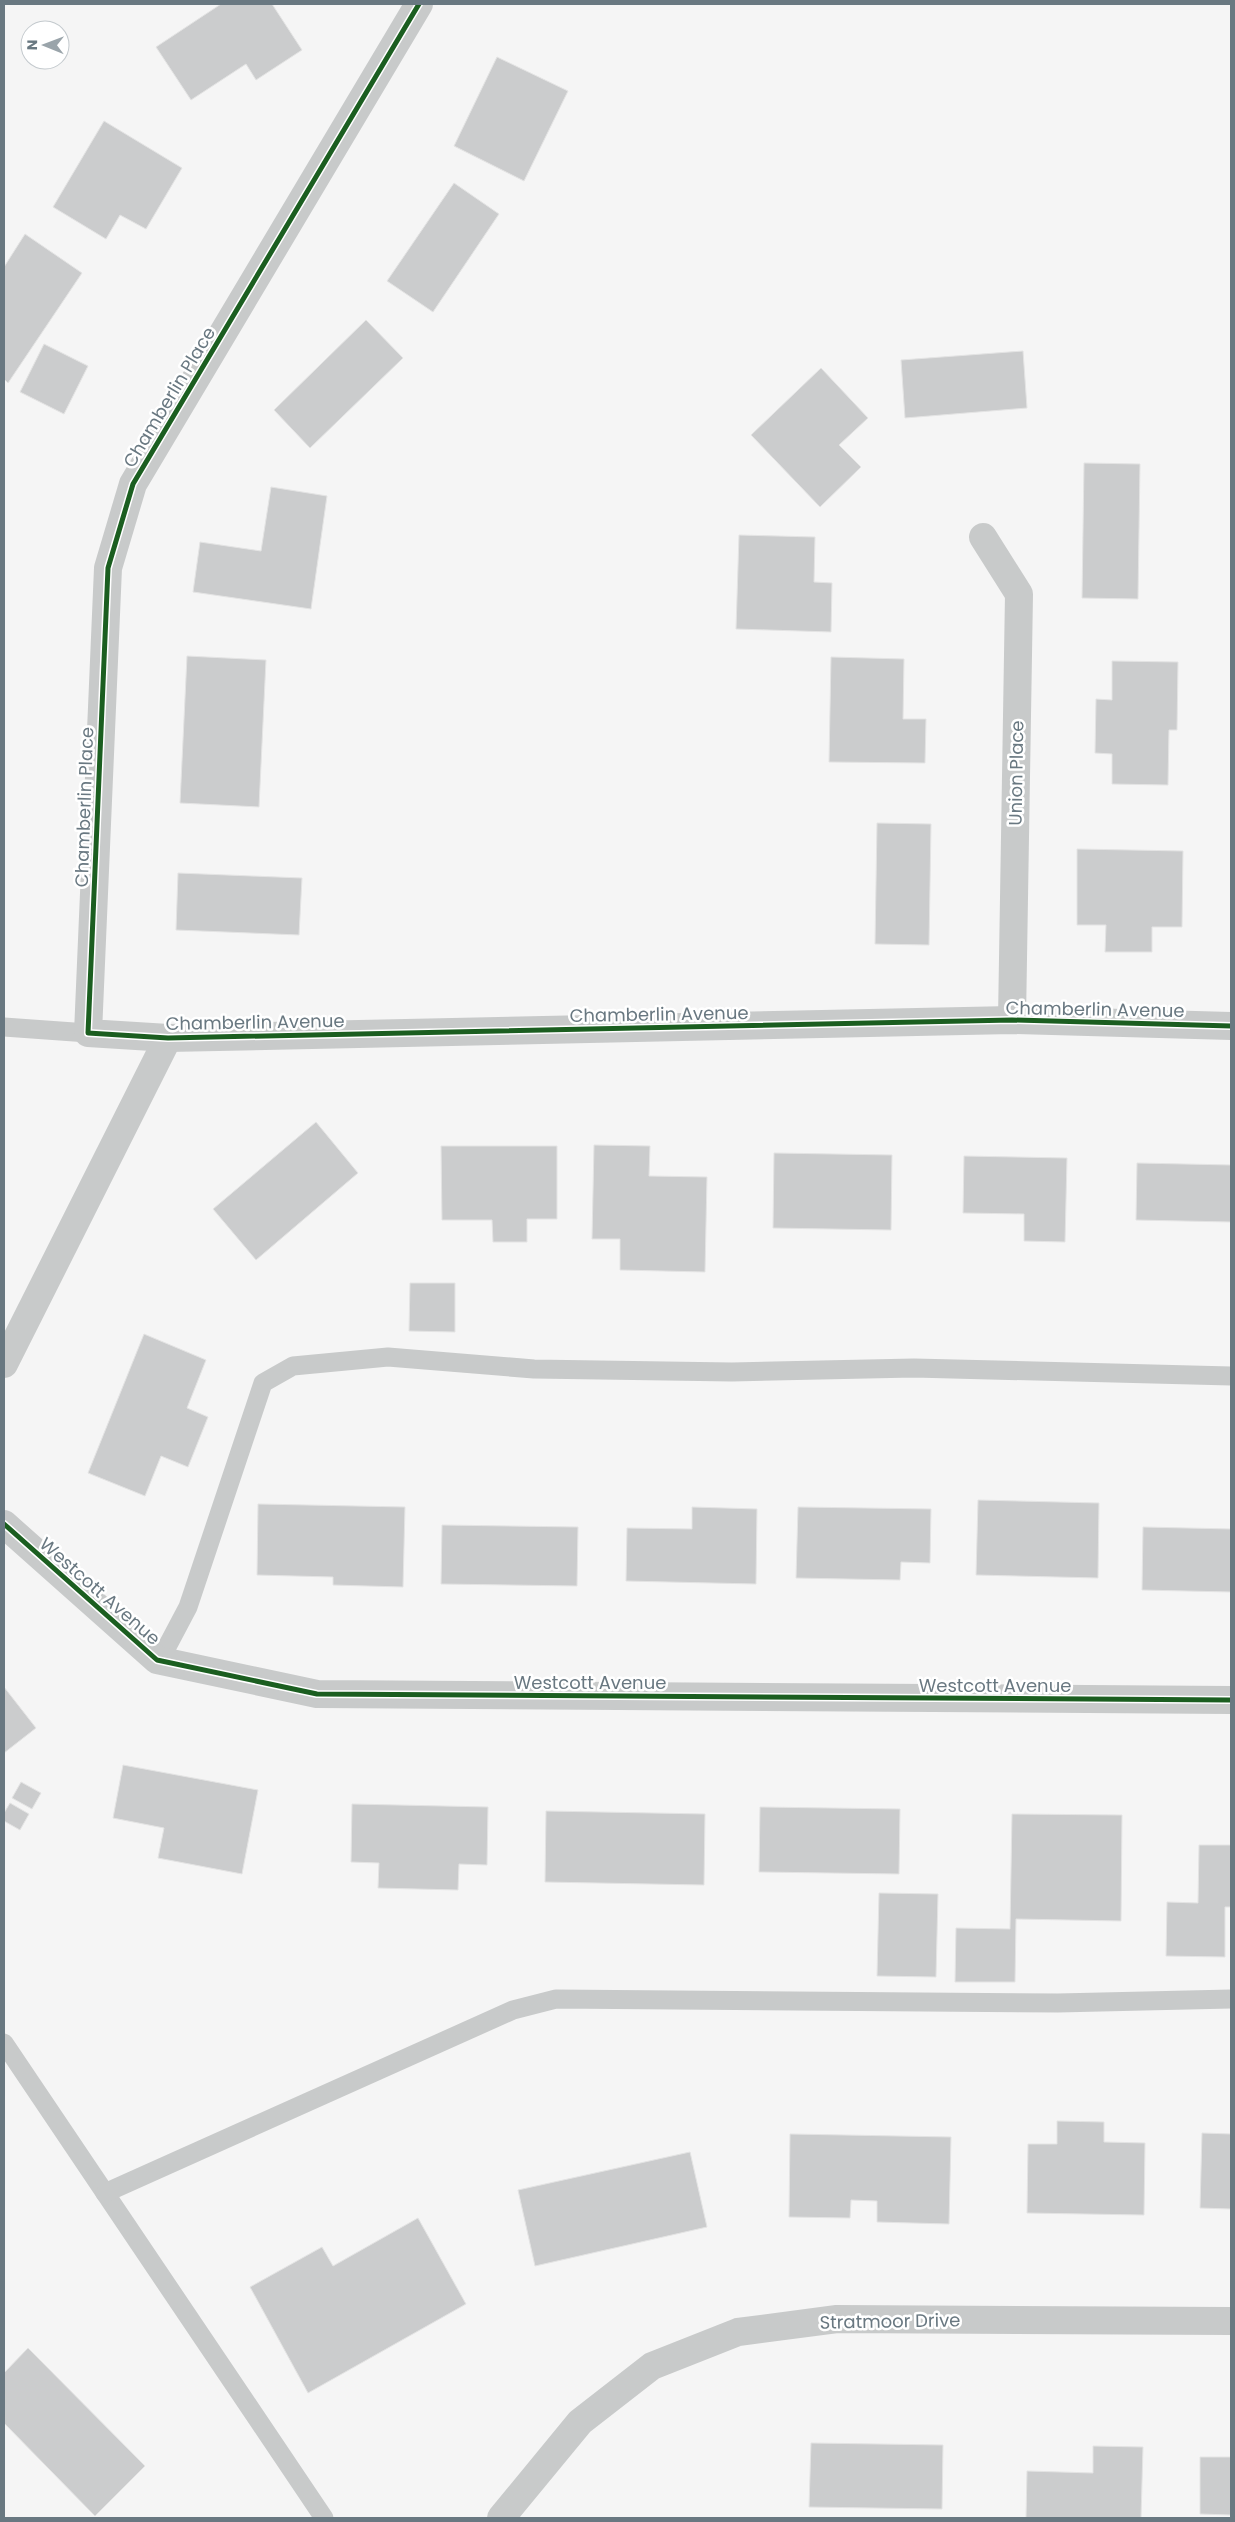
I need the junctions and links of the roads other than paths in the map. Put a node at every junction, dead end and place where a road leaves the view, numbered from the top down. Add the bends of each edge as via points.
1 (418, 4) edge
2 (983, 537) dead end
3 (1012, 1020) junction
4 (1231, 1026) edge
5 (4, 1027) edge
6 (88, 1033) junction
7 (168, 1038) junction
8 (4, 1364) edge
9 (1231, 1376) edge
10 (4, 1524) edge
11 (160, 1660) junction
12 (1231, 1700) edge
13 (1231, 1999) edge
14 (4, 2043) edge
15 (105, 2193) junction
16 (1231, 2321) edge
17 (324, 2518) edge
18 (501, 2518) edge

1 - 6 street, Chamberlin Place via 134,484 108,568
2 - 3 street, Union Place via 1019,594
3 - 4 street, Chamberlin Avenue
3 - 7 street, Chamberlin Avenue
5 - 6 lane
6 - 7 street, Chamberlin Avenue
7 - 8 street, Chamberlin Avenue
9 - 11 lane via 914,1368 732,1372 534,1369 388,1357 293,1366 263,1383 188,1607
10 - 11 street, Westcott Avenue
11 - 12 street, Westcott Avenue via 317,1694
13 - 15 lane via 1058,2003 556,1999 513,2010
14 - 15 lane
15 - 17 lane
16 - 18 street, Stratmoor Drive via 837,2319 738,2332 652,2366 580,2422

